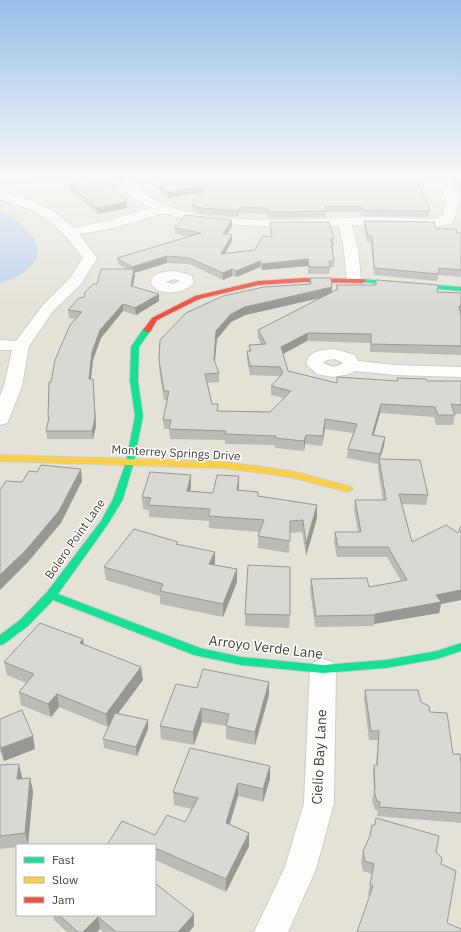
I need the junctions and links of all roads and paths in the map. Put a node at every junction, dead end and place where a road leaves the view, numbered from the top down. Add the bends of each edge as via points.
1 (57, 220) edge
2 (127, 220) edge
3 (221, 220) edge
4 (446, 220) edge
5 (345, 222) junction
6 (71, 232) junction
7 (354, 280) junction
8 (181, 287) dead end
9 (461, 289) edge
10 (197, 297) junction
11 (0, 345) edge
12 (21, 346) junction
13 (351, 365) dead end
14 (461, 372) edge
15 (0, 419) edge
16 (0, 458) edge
17 (130, 462) junction
18 (348, 489) dead end
19 (51, 595) junction
20 (0, 641) edge
21 (461, 646) edge
22 (323, 669) junction
23 (271, 932) edge

1 - 6 street
2 - 6 street
3 - 5 street
4 - 5 street via 435,223
5 - 7 street
6 - 12 street via 90,258 76,281 48,308
7 - 9 street, Bolero Point Lane
7 - 10 street, Bolero Point Lane via 258,283
8 - 10 street
10 - 17 street, Bolero Point Lane via 154,319 135,347 134,381 139,416
11 - 12 street
12 - 15 street via 13,386
13 - 14 street via 395,370
16 - 17 street, Monterrey Springs Drive
17 - 18 street, Monterrey Springs Drive via 224,465 291,474
17 - 19 street, Bolero Point Lane via 118,499 105,522
19 - 20 street, Bolero Point Lane via 24,623
19 - 22 street, Arroyo Verde Lane via 198,652 241,660
21 - 22 street, Arroyo Verde Lane via 430,657 386,664
22 - 23 street, Cielio Bay Lane via 319,803 300,869

